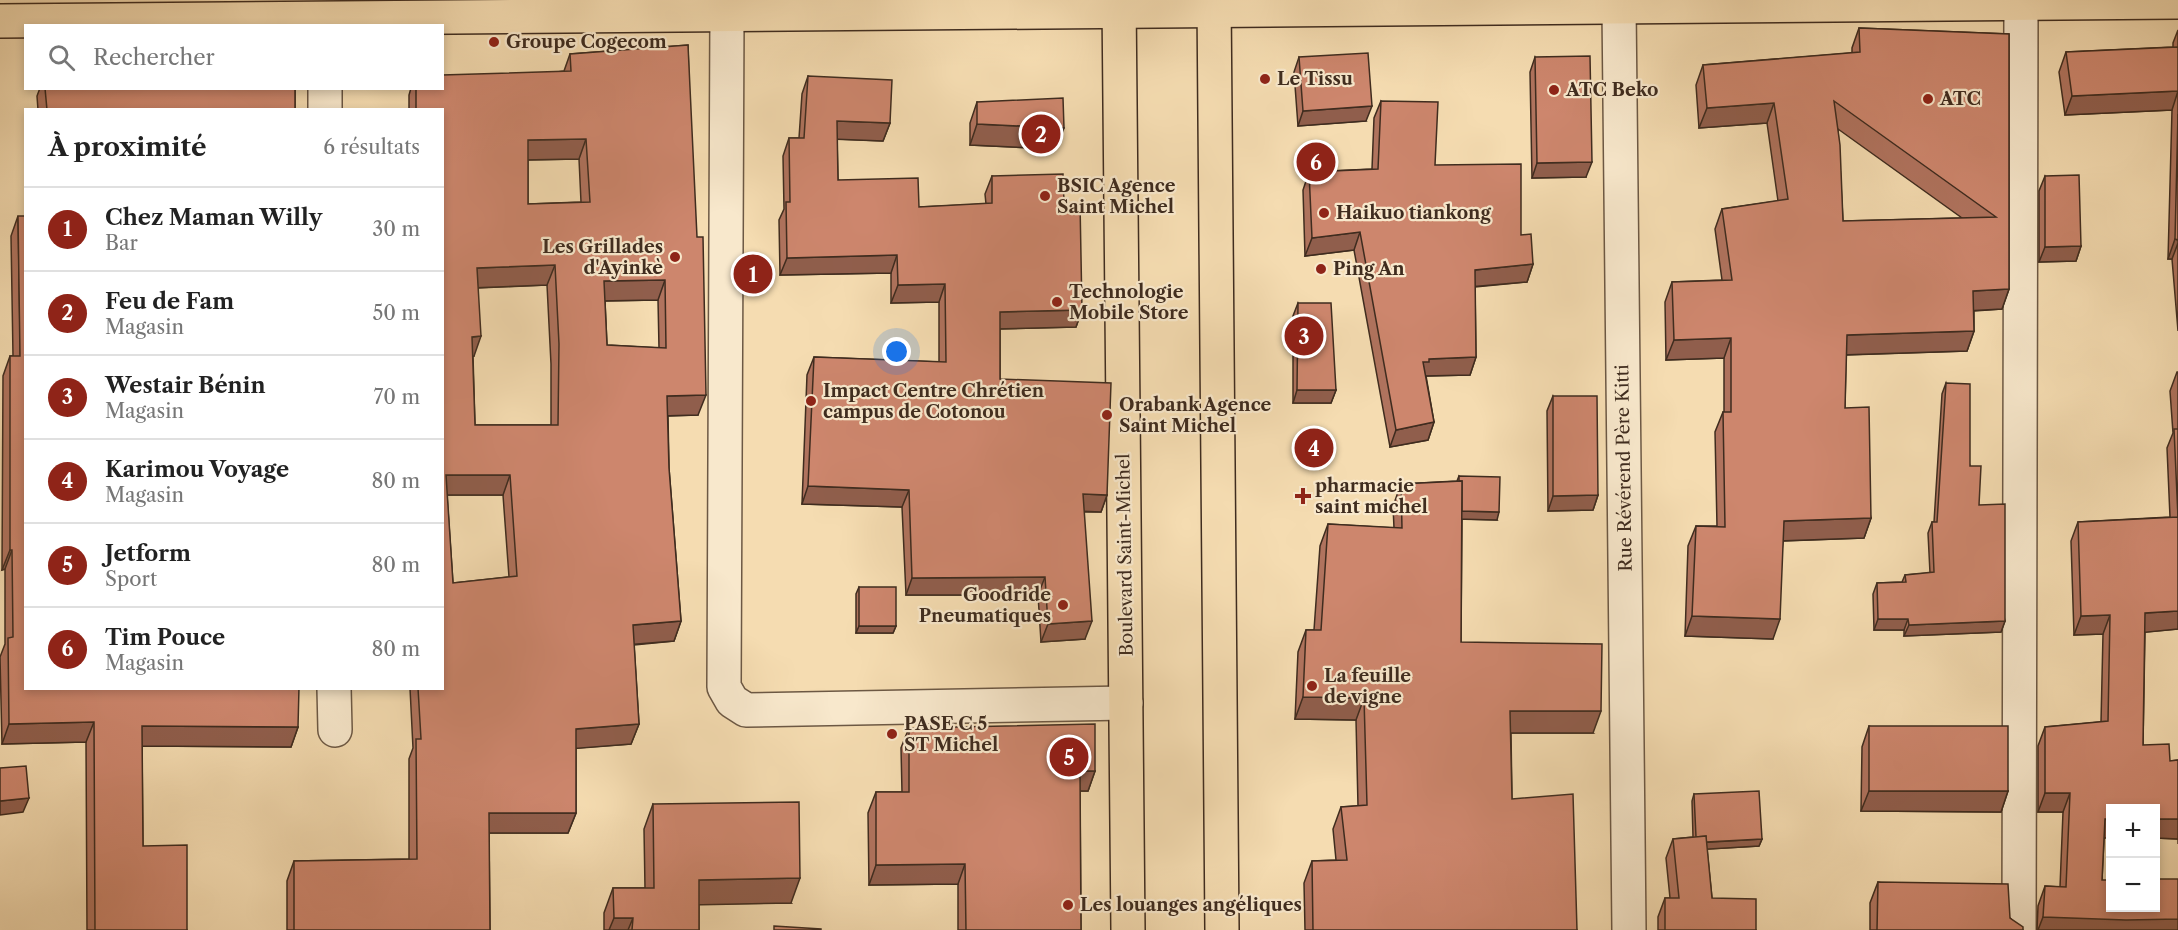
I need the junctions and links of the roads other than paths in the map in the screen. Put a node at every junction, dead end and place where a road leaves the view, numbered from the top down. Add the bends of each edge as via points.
1 (2178, 2) edge
2 (2021, 3) junction
3 (1214, 5) edge
4 (1120, 6) edge
5 (1619, 7) junction
6 (324, 14) edge
7 (727, 14) junction
8 (0, 21) edge
9 (325, 90) edge
10 (326, 108) edge
11 (334, 690) edge
12 (1126, 704) junction
13 (335, 730) dead end
14 (1128, 930) edge
15 (1222, 930) edge
16 (1629, 930) edge
17 (2019, 930) edge

1 - 2 main road
2 - 5 main road
2 - 17 street
3 - 4 main road
3 - 5 main road
3 - 15 main road
4 - 7 main road
4 - 12 main road, Boulevard Saint-Michel
5 - 16 street, Rue Révérend Père Kitti
6 - 7 main road
6 - 8 main road
7 - 12 street via 724,687 732,701 746,710
9 - 10 street
11 - 13 street
12 - 14 main road, Boulevard Saint-Michel

